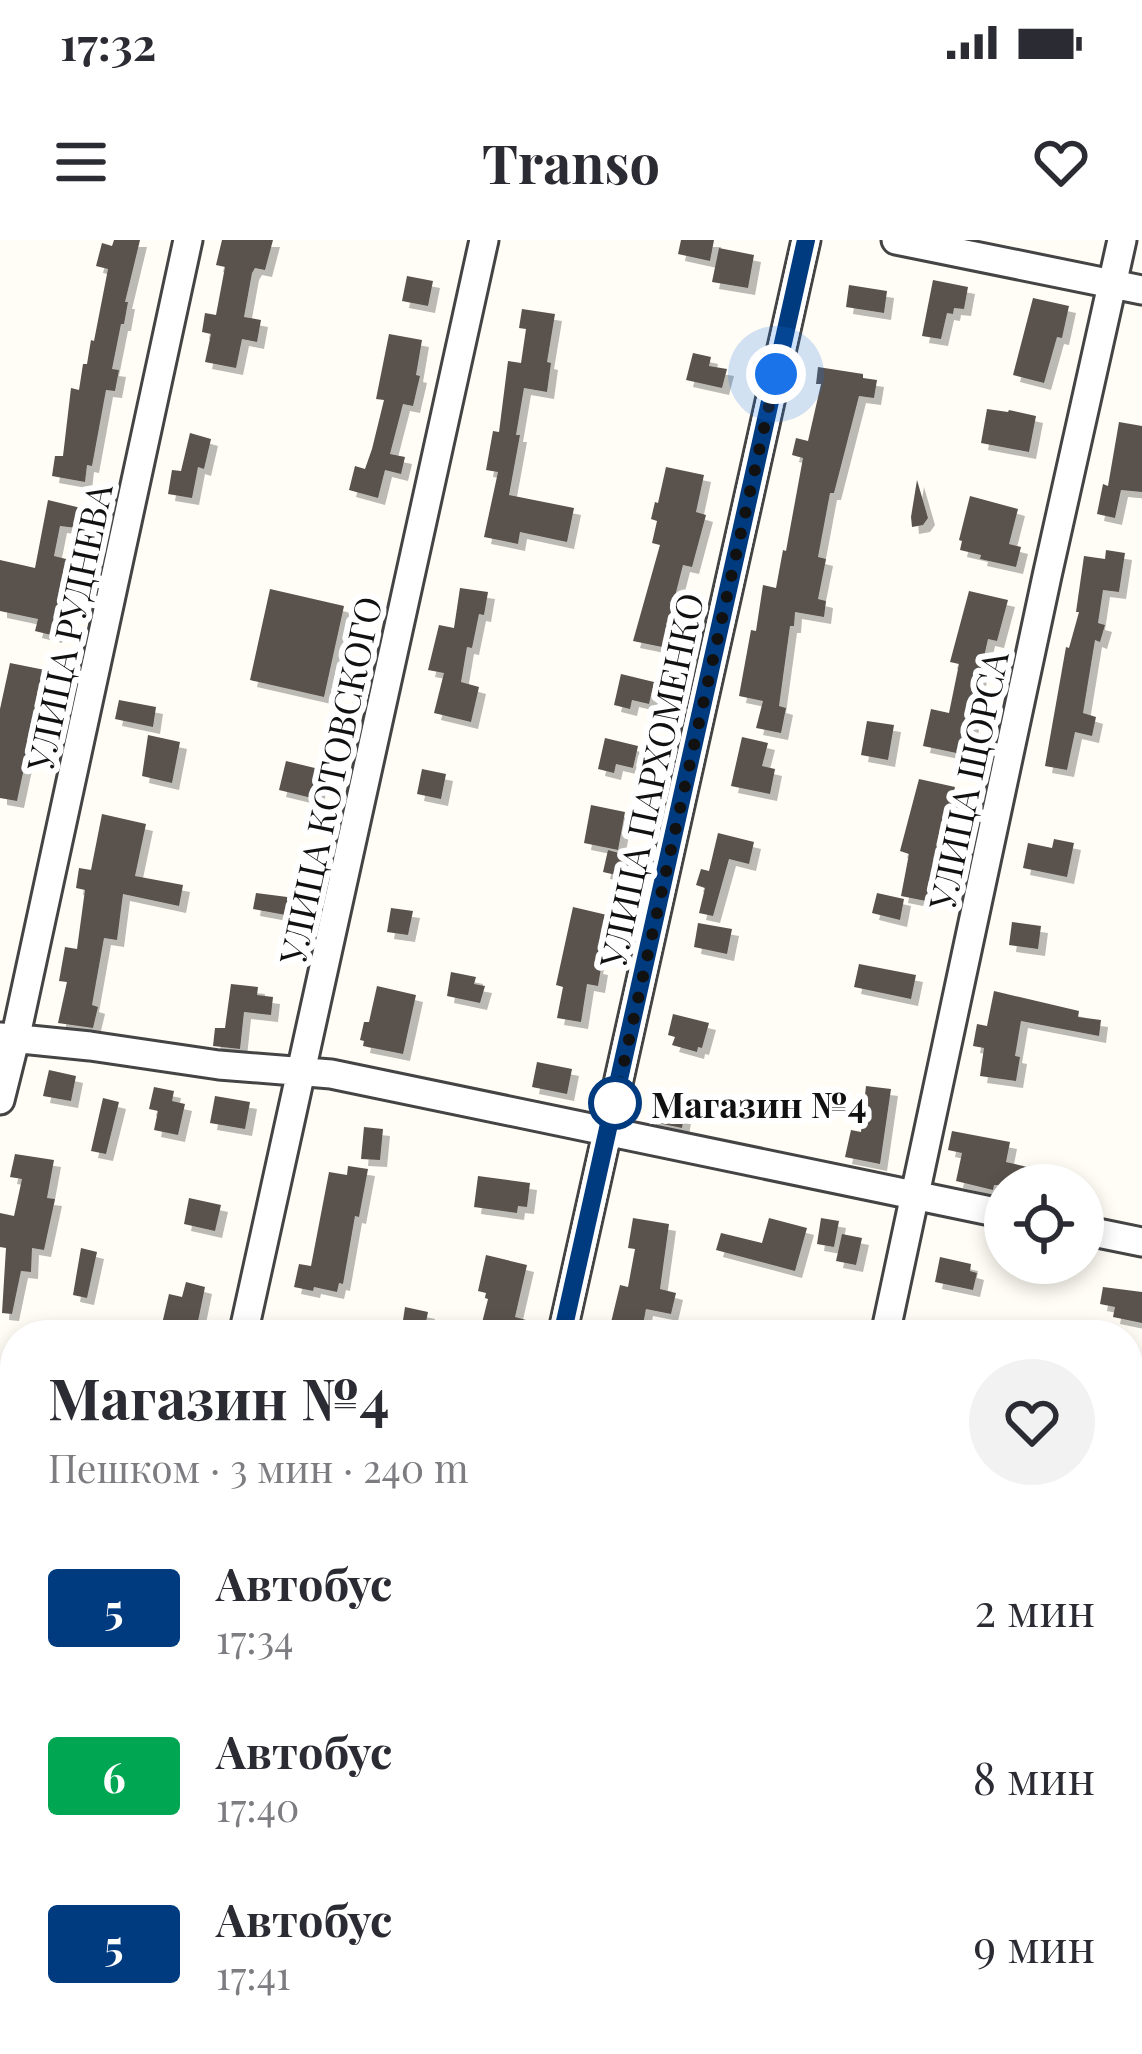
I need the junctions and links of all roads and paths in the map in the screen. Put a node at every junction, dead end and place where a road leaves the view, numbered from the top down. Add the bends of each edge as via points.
1 (188, 240) edge
2 (484, 240) edge
3 (806, 240) edge
4 (896, 240) edge
5 (1122, 240) edge
6 (1112, 283) junction
7 (1142, 290) edge
8 (8, 1039) edge
9 (302, 1071) junction
10 (0, 1100) edge
11 (608, 1134) junction
12 (916, 1196) junction
13 (984, 1210) edge
14 (1104, 1234) edge
15 (1142, 1242) edge
16 (246, 1320) edge
17 (565, 1320) edge
18 (888, 1320) edge

1 - 8 street, УЛИЦА РУДНЕВА
2 - 9 street, УЛИЦА КОТОВСКОГО
3 - 11 street, УЛИЦА ПАРХОМЕНКО
4 - 6 street
5 - 6 street, УЛИЦА ЩОРСА
6 - 7 street
6 - 12 street, УЛИЦА ЩОРСА
8 - 9 street
8 - 10 street, УЛИЦА РУДНЕВА
9 - 11 street
9 - 16 street, УЛИЦА КОТОВСКОГО
11 - 12 street
11 - 17 street, УЛИЦА ПАРХОМЕНКО
12 - 13 street
12 - 18 street, УЛИЦА ЩОРСА
14 - 15 street

